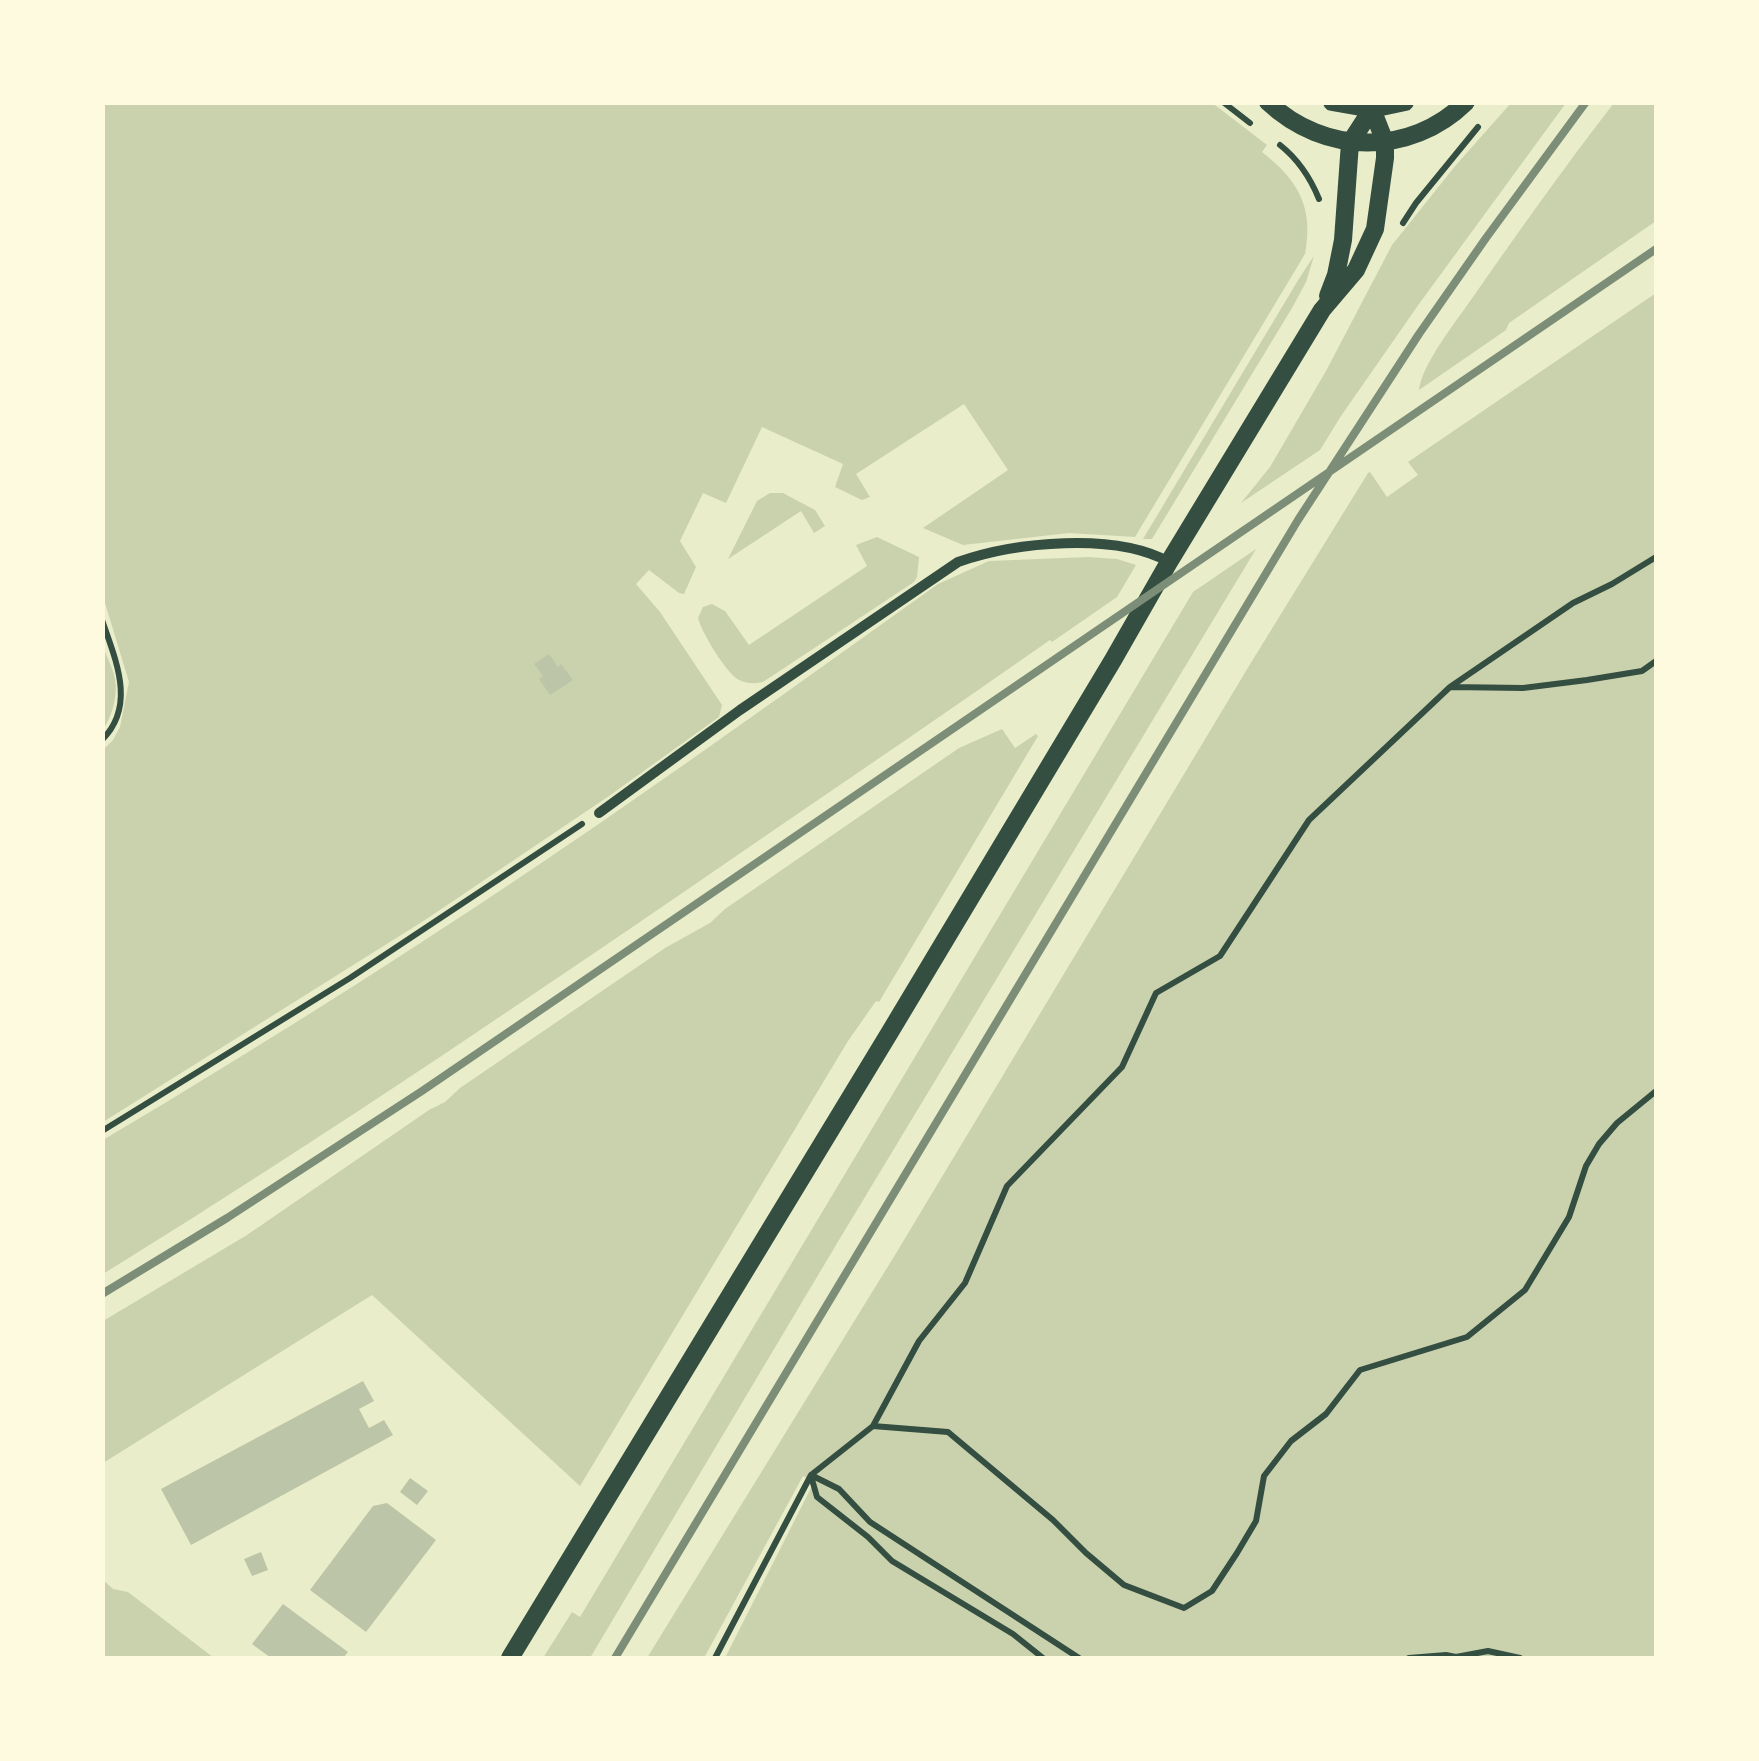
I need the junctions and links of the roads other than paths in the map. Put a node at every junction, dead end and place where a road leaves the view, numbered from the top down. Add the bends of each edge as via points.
1 (1268, 102) edge
2 (1332, 102) edge
3 (1405, 102) edge
4 (1466, 102) edge
5 (1372, 109) junction
6 (1385, 142) junction
7 (1350, 143) junction
8 (1322, 310) junction
9 (1169, 562) junction
10 (599, 812) road end
11 (510, 1658) edge

1 - 7 street via 1300,127
2 - 5 street
3 - 5 street
4 - 6 street via 1422,133
5 - 6 street
5 - 7 street
6 - 7 street
6 - 8 street via 1375,230 1356,270
7 - 8 street via 1340,257
8 - 9 street
9 - 10 street via 1123,545 1088,543 958,562
9 - 11 street

